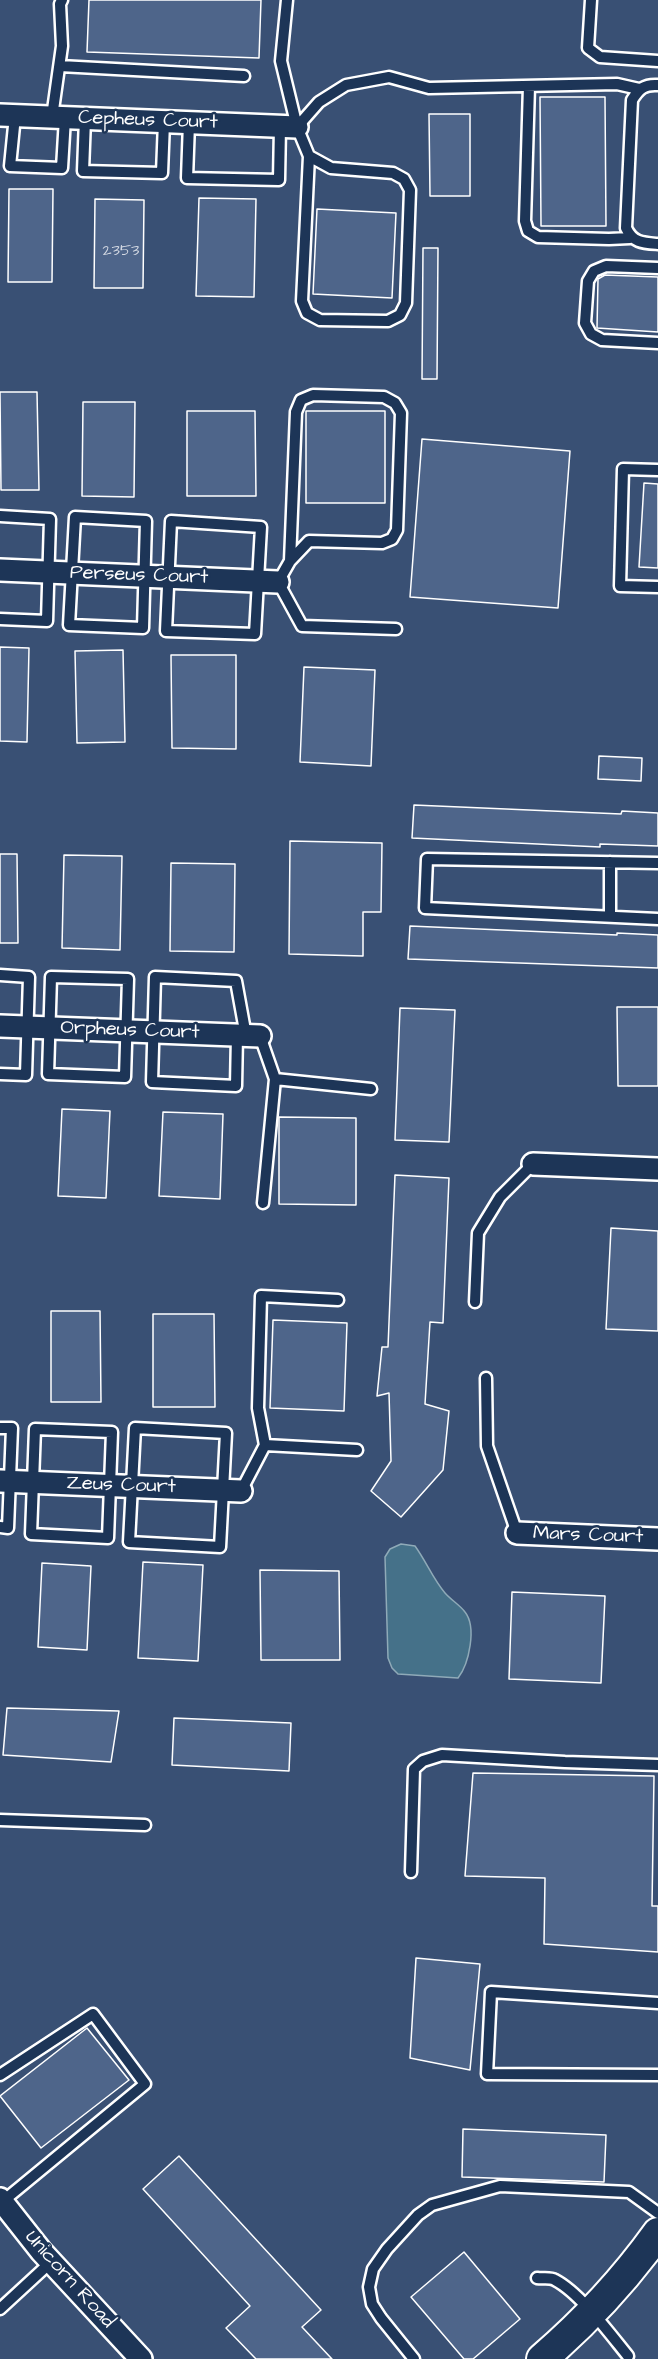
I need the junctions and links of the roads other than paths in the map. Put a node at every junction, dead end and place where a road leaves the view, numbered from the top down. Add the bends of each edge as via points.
1 (62, 0) edge
2 (287, 0) edge
3 (591, 0) edge
4 (658, 61) edge
5 (60, 66) junction
6 (244, 76) dead end
7 (529, 86) junction
8 (649, 86) edge
9 (7, 116) edge
10 (67, 118) junction
11 (164, 122) junction
12 (189, 123) junction
13 (288, 127) junction
14 (309, 156) junction
15 (630, 238) junction
16 (658, 244) edge
17 (658, 268) edge
18 (658, 343) edge
19 (658, 470) edge
20 (0, 516) edge
21 (290, 561) junction
22 (0, 570) edge
23 (49, 572) junction
24 (71, 573) junction
25 (144, 576) junction
26 (167, 577) junction
27 (269, 581) junction
28 (658, 587) edge
29 (0, 619) edge
30 (396, 629) dead end
31 (610, 862) junction
32 (658, 863) edge
33 (610, 916) junction
34 (658, 919) edge
35 (0, 975) edge
36 (0, 1026) edge
37 (39, 1027) junction
38 (126, 1031) junction
39 (153, 1032) junction
40 (248, 1036) junction
41 (0, 1074) edge
42 (275, 1079) junction
43 (371, 1089) dead end
44 (533, 1164) joint
45 (658, 1169) edge
46 (263, 1203) dead end
47 (338, 1300) dead end
48 (475, 1302) dead end
49 (486, 1378) dead end
50 (0, 1428) edge
51 (265, 1445) junction
52 (357, 1449) dead end
53 (5, 1481) edge
54 (33, 1483) junction
55 (111, 1486) junction
56 (132, 1487) junction
57 (233, 1491) junction
58 (4, 1527) edge
59 (517, 1533) joint
60 (658, 1539) edge
61 (658, 1765) edge
62 (0, 1821) edge
63 (145, 1825) dead end
64 (411, 1872) dead end
65 (658, 2003) edge
66 (0, 2075) edge
67 (658, 2075) edge
68 (1, 2200) edge
69 (658, 2212) edge
70 (658, 2233) edge
71 (51, 2262) junction
72 (537, 2278) dead end
73 (0, 2309) edge
74 (591, 2311) junction
75 (628, 2356) dead end
76 (141, 2359) edge
77 (414, 2359) edge
78 (542, 2359) edge

1 - 5 lane
2 - 13 lane via 281,61
3 - 4 lane via 588,48 593,53 600,57
5 - 6 lane
5 - 10 lane
7 - 8 lane
7 - 13 lane via 429,88 389,77 346,85
7 - 15 lane via 525,221 528,231 538,237
8 - 15 lane via 632,100 626,228
9 - 10 street, Cepheus Court
9 - 10 lane via 10,166 62,168
10 - 11 street, Cepheus Court
10 - 11 lane via 83,171 162,173
11 - 12 street, Cepheus Court
12 - 13 street, Cepheus Court
12 - 13 lane via 187,178 279,180
13 - 14 lane
14 - 14 lane via 302,301 308,313 320,320 388,321 400,315 406,303 411,190 404,179 393,173 331,168
15 - 16 lane
17 - 18 lane via 606,266 594,271 588,281 585,323 591,334 603,340
19 - 28 lane via 623,469 620,586
20 - 23 lane via 50,519
21 - 21 lane via 309,541 382,543 392,539 397,530 401,413 395,403 384,397 313,395 302,400 296,412
21 - 27 lane
22 - 23 street, Perseus Court
23 - 24 street, Perseus Court
23 - 29 lane via 47,621
24 - 25 street, Perseus Court
24 - 25 lane via 69,625 143,628
24 - 25 lane via 75,517 146,521
25 - 26 street, Perseus Court
26 - 27 street, Perseus Court
26 - 27 lane via 166,631 255,634
26 - 27 lane via 171,521 261,527
27 - 30 lane via 302,626
31 - 32 lane
31 - 33 lane
31 - 33 lane via 427,859 425,908
33 - 34 lane
35 - 37 lane via 29,977
36 - 37 street, Orpheus Court
37 - 38 street, Orpheus Court
37 - 38 lane via 48,1074 125,1077
37 - 38 lane via 51,977 128,979
37 - 41 lane via 26,1075
38 - 39 street, Orpheus Court
39 - 40 street, Orpheus Court
39 - 40 lane via 152,1082 236,1086
39 - 40 lane via 155,977 236,981
40 - 42 lane
42 - 43 lane
42 - 46 lane
44 - 45 street
44 - 48 lane via 500,1197 478,1233
47 - 51 lane via 261,1296 258,1408
49 - 59 lane via 487,1446
50 - 53 lane via 12,1428
51 - 52 lane
51 - 57 lane
53 - 54 street, Zeus Court
53 - 58 lane
54 - 55 street, Zeus Court
54 - 55 lane via 31,1534 108,1538
54 - 55 lane via 35,1429 112,1432
55 - 56 street, Zeus Court
56 - 57 street, Zeus Court
56 - 57 lane via 129,1542 220,1547
56 - 57 lane via 135,1428 226,1433
59 - 60 street, Mars Court
61 - 64 lane via 442,1755 423,1761 414,1769
62 - 63 lane
65 - 67 lane via 491,1992 486,2074
66 - 68 lane via 93,2014 145,2084
68 - 71 street, Unicorn Road
69 - 77 lane via 629,2192 500,2186 432,2205 387,2249 373,2269 369,2287 372,2304
70 - 74 street
71 - 73 lane
71 - 76 street, Unicorn Road
72 - 74 lane via 555,2279
74 - 75 lane
74 - 78 street

